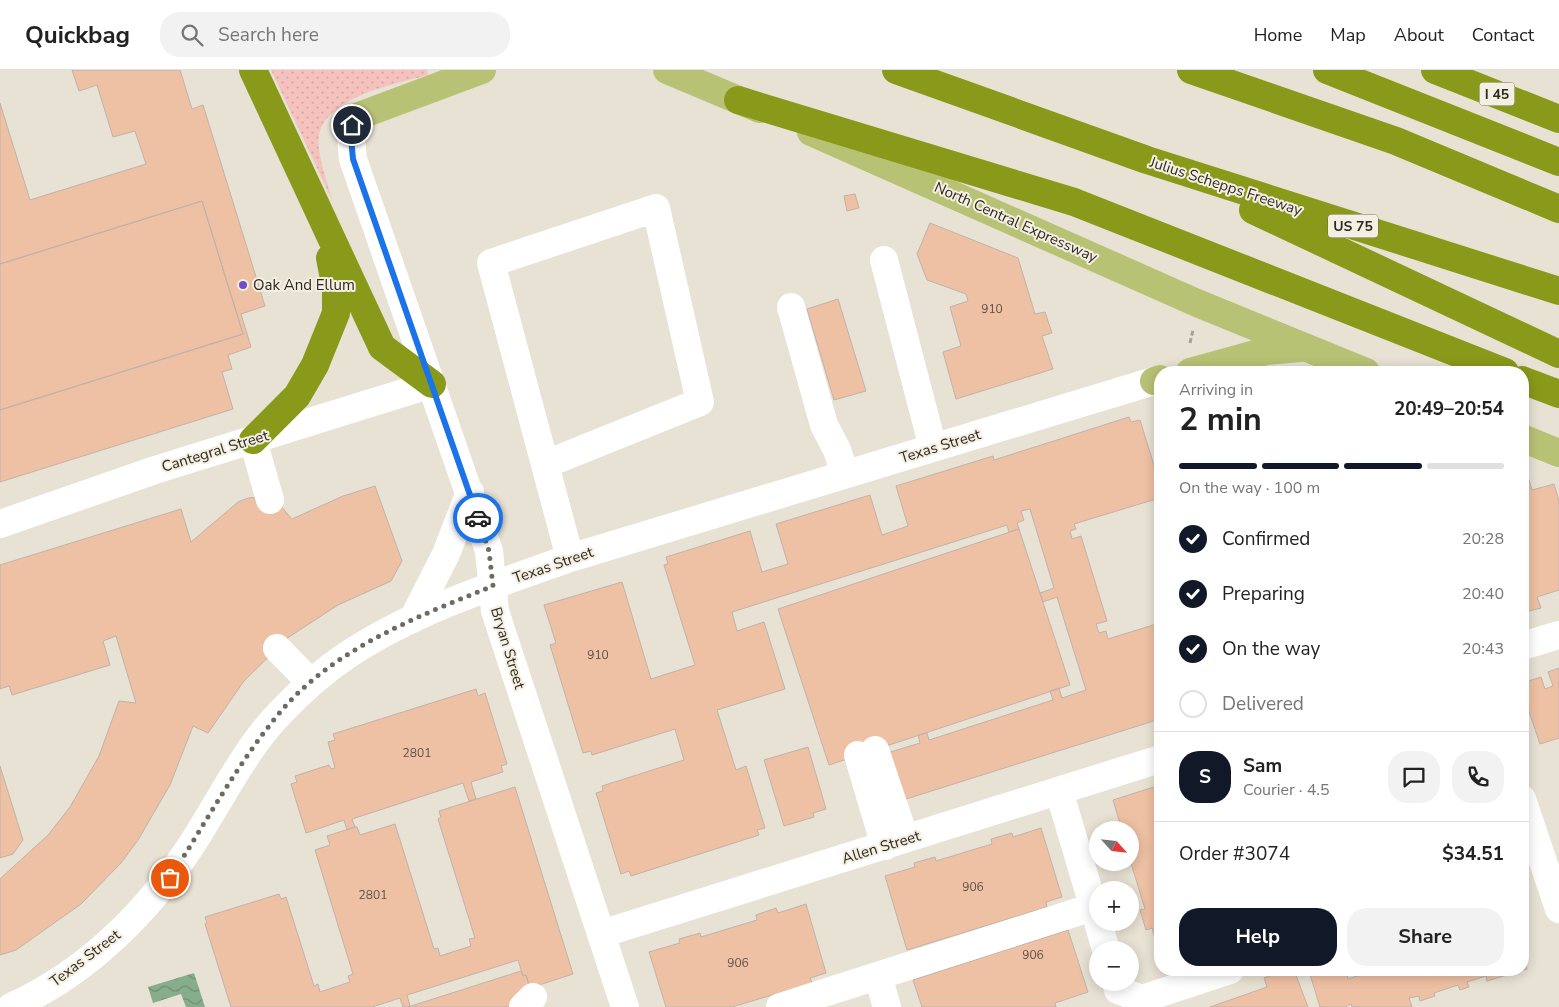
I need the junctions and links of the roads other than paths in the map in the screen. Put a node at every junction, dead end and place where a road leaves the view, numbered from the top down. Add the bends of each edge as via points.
1 (253, 70) edge
2 (482, 70) edge
3 (667, 70) edge
4 (896, 70) edge
5 (1191, 70) edge
6 (1327, 70) edge
7 (1435, 70) edge
8 (738, 100) junction
9 (356, 117) joint
10 (1559, 119) edge
11 (1147, 160) junction
12 (1559, 162) edge
13 (1559, 209) edge
14 (321, 217) junction
15 (884, 260) dead end
16 (1559, 292) edge
17 (791, 307) dead end
18 (1307, 348) junction
19 (1559, 354) edge
20 (1221, 366) edge
21 (1347, 366) edge
22 (1490, 366) edge
23 (1154, 381) edge
24 (1529, 383) edge
25 (432, 384) junction
26 (1559, 394) edge
27 (253, 440) junction
28 (1529, 441) edge
29 (933, 448) junction
30 (1559, 452) edge
31 (546, 464) junction
32 (845, 474) junction
33 (470, 492) junction
34 (270, 500) dead end
35 (0, 524) edge
36 (570, 558) junction
37 (493, 586) junction
38 (414, 619) junction
39 (1559, 635) edge
40 (1529, 644) edge
41 (277, 648) dead end
42 (311, 683) junction
43 (867, 752) dead end
44 (1154, 761) edge
45 (1059, 792) junction
46 (1529, 819) edge
47 (895, 842) junction
48 (1089, 893) edge
49 (1559, 909) edge
50 (1089, 919) edge
51 (601, 934) junction
52 (878, 976) junction
53 (1212, 976) edge
54 (1121, 991) edge
55 (11, 1007) edge
56 (625, 1007) edge
57 (780, 1007) edge
58 (887, 1007) edge

1 - 14 highway
2 - 9 main road
3 - 8 main road, North Central Expressway
4 - 11 highway, Julius Schepps Freeway / US 75
5 - 13 highway via 1396,141
6 - 12 highway
7 - 10 highway, I 45
8 - 18 main road, North Central Expressway via 1197,303
8 - 22 highway via 1074,202
9 - 25 street, Bryan Street via 351,138 353,159
11 - 16 highway, Julius Schepps Freeway / US 75
11 - 19 highway
14 - 25 highway via 382,348
14 - 27 highway via 336,288 336,312 315,365 298,396
15 - 29 street
17 - 32 street via 824,425
18 - 20 main road via 1266,351
18 - 21 main road, North Central Expressway
23 - 29 street, Texas Street
24 - 26 highway
25 - 27 street, Cantegral Street
25 - 33 street, Bryan Street
27 - 34 street
27 - 35 street, Cantegral Street
28 - 30 main road
29 - 32 street, Texas Street
31 - 31 street via 491,263 656,208 700,402
31 - 36 street
32 - 36 street, Texas Street
33 - 37 street, Bryan Street via 489,551
33 - 38 street via 446,554
36 - 37 street, Texas Street
37 - 38 street, Texas Street
37 - 51 street, Bryan Street via 495,611
38 - 42 street, Texas Street via 346,656
39 - 40 street
41 - 42 street
42 - 55 street, Texas Street via 278,715 247,756 170,878 143,909 111,942 40,992
43 - 47 street
44 - 45 street, Allen Street
45 - 47 street, Allen Street
45 - 48 street
46 - 49 street
47 - 51 street, Allen Street
50 - 52 street
51 - 56 street, Bryan Street
52 - 57 street
52 - 58 street
53 - 54 street via 1142,999

